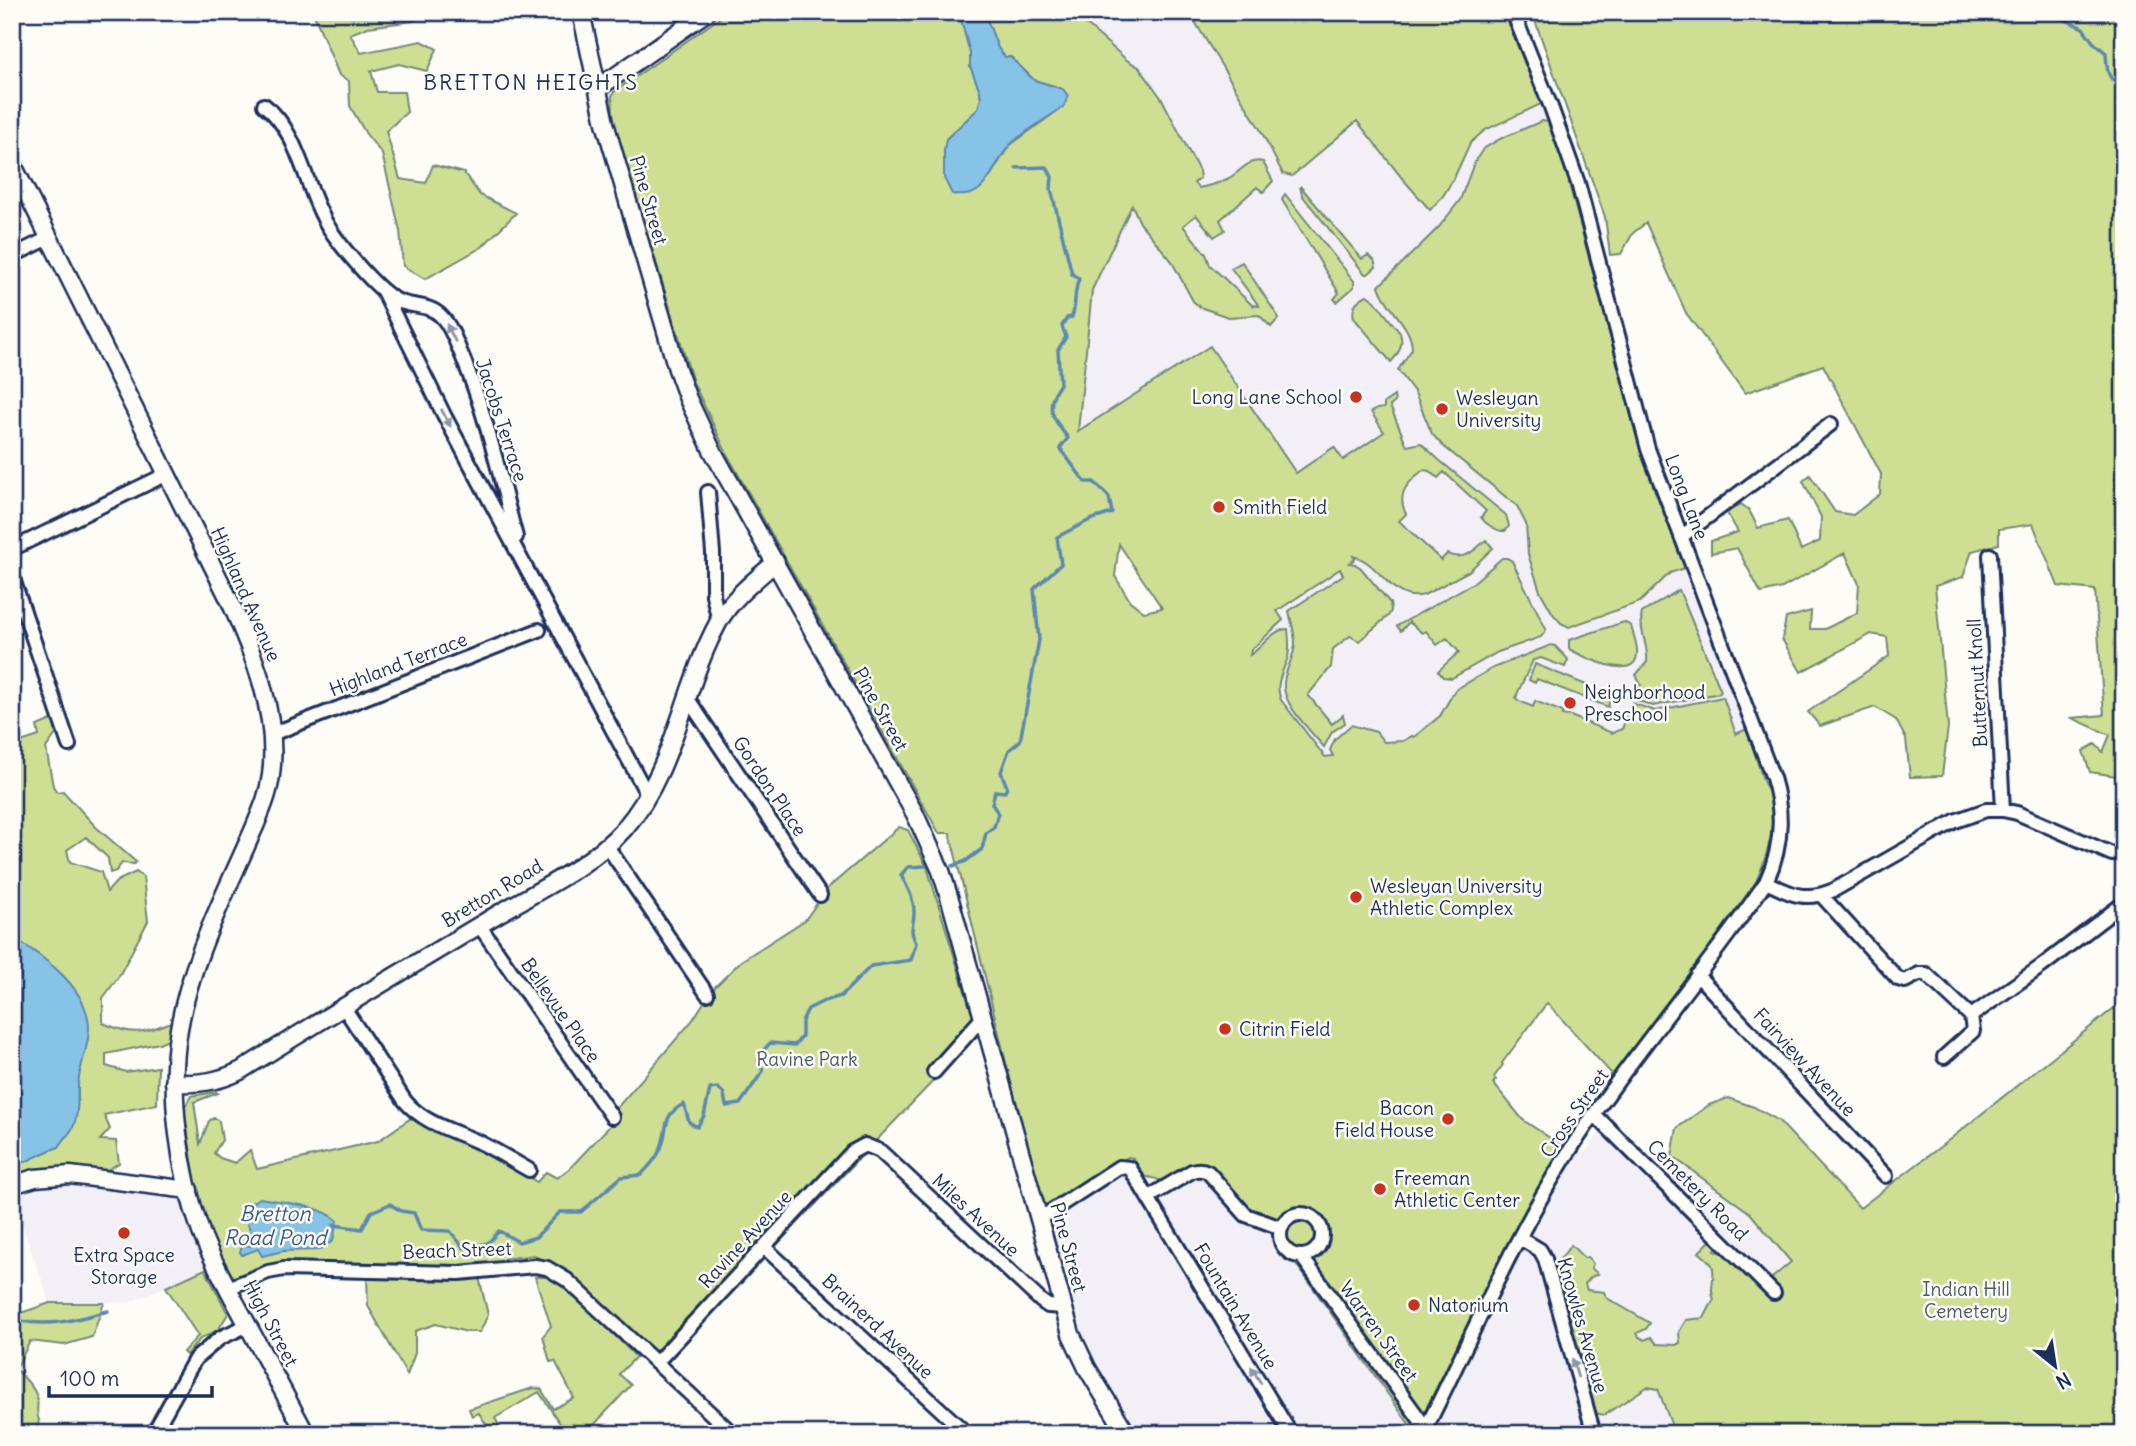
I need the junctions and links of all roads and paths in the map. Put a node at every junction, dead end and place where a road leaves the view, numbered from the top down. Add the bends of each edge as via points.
1 (581, 12) edge
2 (707, 12) edge
3 (1513, 12) edge
4 (597, 89) junction
5 (264, 104) dead end
6 (12, 163) edge
7 (49, 238) junction
8 (12, 256) edge
9 (383, 291) junction
10 (1831, 424) dead end
11 (167, 474) junction
12 (708, 492) dead end
13 (1681, 537) junction
14 (12, 549) edge
15 (1990, 555) dead end
16 (524, 561) junction
17 (776, 562) junction
18 (12, 576) edge
19 (719, 622) junction
20 (539, 630) dead end
21 (688, 699) junction
22 (272, 734) junction
23 (69, 745) dead end
24 (648, 796) junction
25 (2003, 810) junction
26 (607, 846) junction
27 (2120, 856) edge
28 (1766, 882) junction
29 (820, 895) dead end
30 (1822, 896) junction
31 (2124, 903) edge
32 (480, 925) junction
33 (1697, 975) junction
34 (707, 994) dead end
35 (343, 1006) junction
36 (1971, 1016) junction
37 (983, 1017) junction
38 (1944, 1057) dead end
39 (934, 1072) dead end
40 (174, 1083) junction
41 (1595, 1115) junction
42 (612, 1117) dead end
43 (865, 1145) joint
44 (529, 1170) dead end
45 (1886, 1176) dead end
46 (12, 1185) edge
47 (189, 1190) junction
48 (1149, 1198) junction
49 (1039, 1219) junction
50 (1281, 1227) junction
51 (1520, 1238) junction
52 (764, 1247) junction
53 (1302, 1257) junction
54 (228, 1288) junction
55 (1774, 1293) dead end
56 (1063, 1307) junction
57 (248, 1325) junction
58 (656, 1363) junction
59 (1119, 1429) edge
60 (1425, 1431) edge
61 (153, 1434) edge
62 (306, 1434) edge
63 (733, 1434) edge
64 (967, 1434) edge
65 (1291, 1434) edge
66 (1594, 1434) edge

1 - 4 street, Pine Street
2 - 4 street
3 - 13 street, Long Lane via 1578,183 1639,419
4 - 17 street, Pine Street via 688,398
5 - 9 street, Jacobs Terrace via 287,131 321,214 340,244
6 - 7 street, Highland Avenue
7 - 8 street
7 - 11 street, Highland Avenue
9 -> 16 street, Jacobs Terrace
16 -> 9 street, Jacobs Terrace via 482,408 448,326 434,311 404,303
10 - 13 street
11 - 14 street
11 - 22 street, Highland Avenue via 243,629
12 - 19 street via 713,604
13 - 28 street, Long Lane via 1778,793 1780,836
15 - 25 street, Butternut Knoll
16 - 24 street, Jacobs Terrace
17 - 19 street, Bretton Road
17 - 37 street, Pine Street via 931,845
18 - 23 street
19 - 21 street, Bretton Road
20 - 22 street, Highland Terrace
21 - 24 street, Bretton Road
21 - 29 street, Gordon Place
22 - 40 street, Highland Avenue via 265,801 188,991
24 - 26 street, Bretton Road
25 - 27 street
25 - 30 street via 1986,810 1955,821
26 - 32 street, Bretton Road
26 - 34 street
28 - 30 street via 1796,896
28 - 33 street, Long Lane
30 - 36 street via 1898,978 1905,981 1926,974
31 - 36 street
32 - 35 street, Bretton Road
32 - 42 street, Bellevue Place
33 - 41 street, Cross Street
33 - 45 street, Fairview Avenue
35 - 40 street, Bretton Road via 225,1078
35 - 44 street via 414,1112
36 - 38 street via 1973,1031
37 - 39 street
37 - 49 street, Pine Street
40 - 47 street, Highland Avenue
41 - 51 street, Cross Street
41 - 55 street, Cemetery Road
43 - 52 street, Ravine Avenue via 852,1152
43 - 56 street, Miles Avenue via 880,1151 1041,1301
46 - 47 street via 70,1175
47 - 54 street, High Street via 201,1231
48 - 49 street, Fountain Avenue via 1132,1170 1123,1166
48 - 50 street via 1192,1171 1203,1170 1246,1216
65 -> 48 street, Fountain Avenue
49 - 56 street, Pine Street
50 - 53 street, Warren Street via 1284,1248
50 - 53 street via 1294,1215 1307,1214 1317,1221 1321,1244
51 - 60 street, Cross Street
66 -> 51 street, Knowles Avenue via 1545,1256
52 - 58 street, Ravine Avenue
52 - 64 street, Brainerd Avenue
53 - 60 street, Warren Street
54 - 57 street, High Street
54 - 58 street, Beach Street via 284,1269 459,1273 547,1268 567,1280
56 - 59 street, Pine Street via 1077,1352
57 - 61 street via 220,1338 195,1359
57 - 62 street, High Street
58 - 63 street, Beach Street

